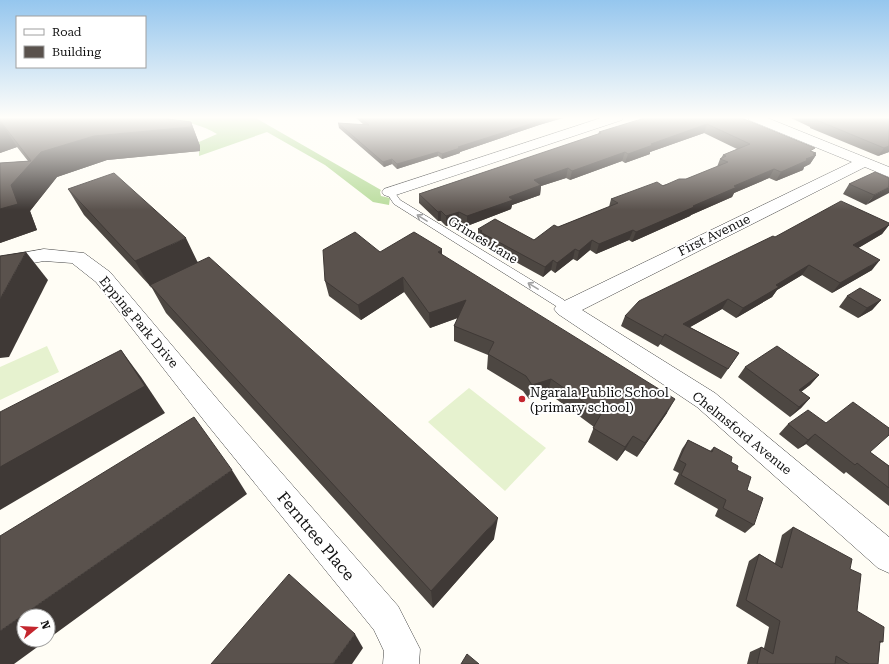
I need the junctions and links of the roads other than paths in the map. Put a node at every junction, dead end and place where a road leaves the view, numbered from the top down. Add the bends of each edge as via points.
1 (523, 148) edge
2 (830, 148) edge
3 (864, 162) junction
4 (889, 172) edge
5 (390, 192) joint
6 (0, 263) edge
7 (564, 309) junction
8 (205, 421) joint
9 (889, 557) edge
10 (401, 664) edge

1 - 5 street
2 - 3 street
3 - 4 street
3 - 7 street, First Avenue
7 -> 5 lane, Grimes Lane via 560,303 397,202
6 - 8 street, Epping Park Drive via 44,255 77,257 104,277
7 - 9 street, Chelmsford Avenue via 706,400
8 - 10 street, Ferntree Place via 386,618 402,649

